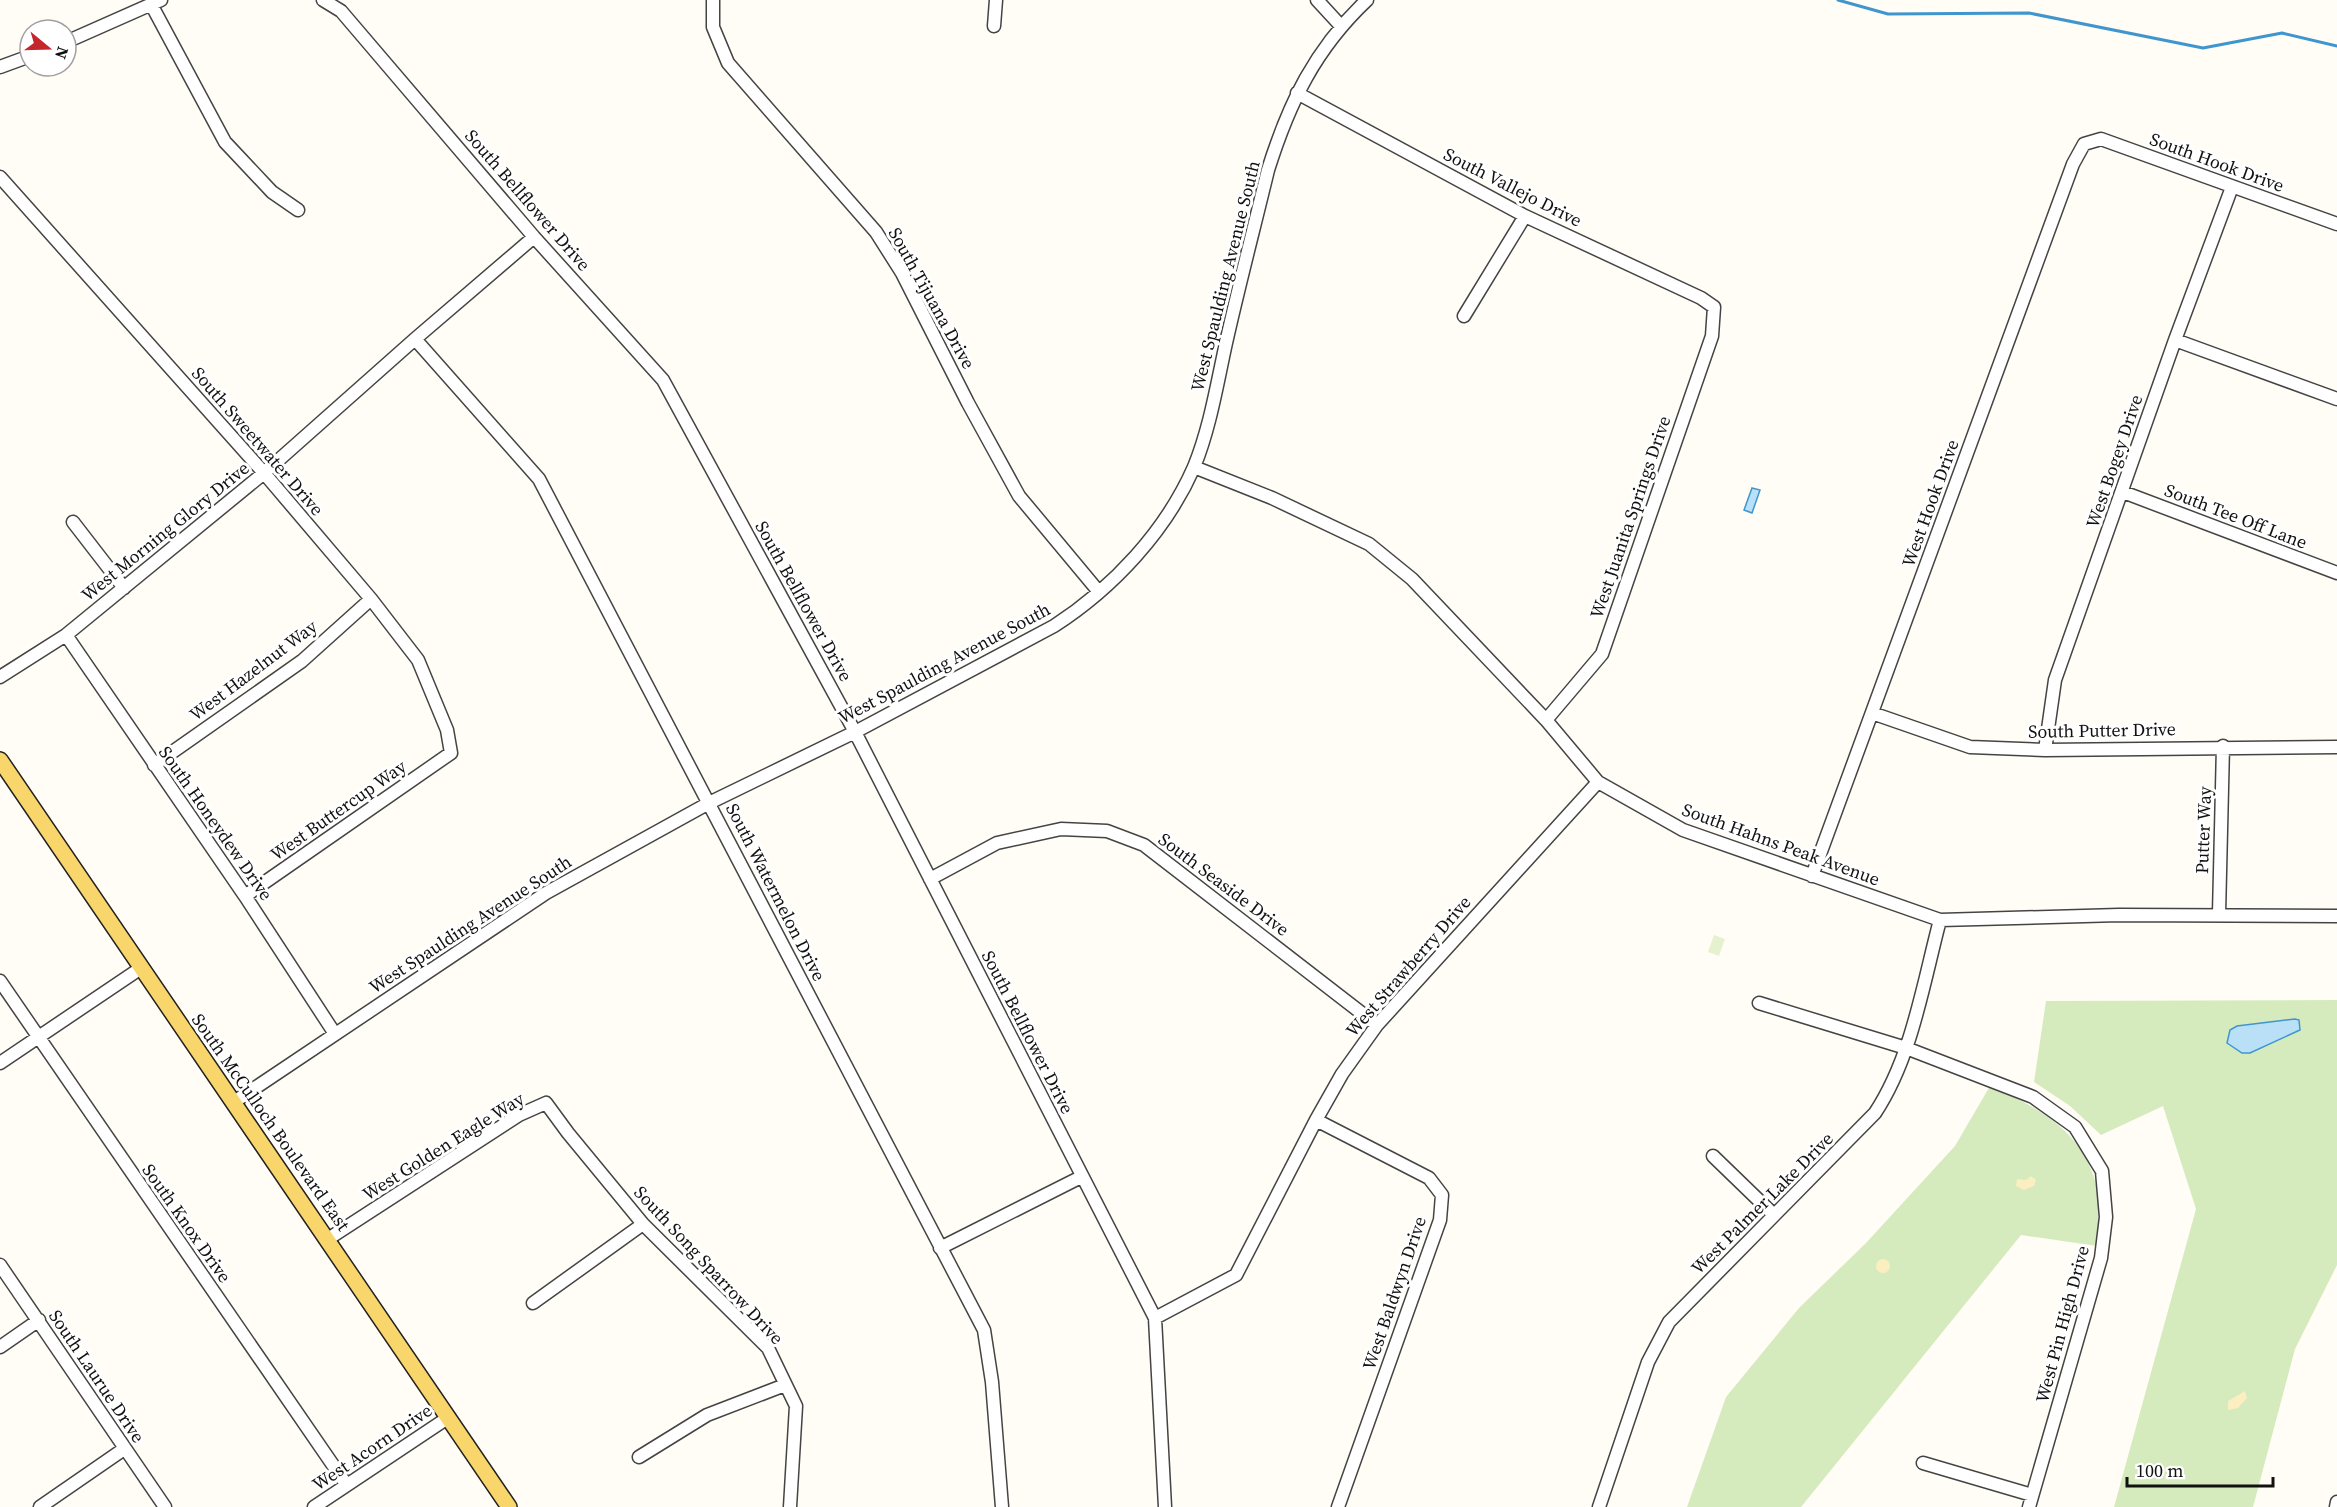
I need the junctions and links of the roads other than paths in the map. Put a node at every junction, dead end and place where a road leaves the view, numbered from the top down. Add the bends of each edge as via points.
1 (323, 0) edge
2 (713, 0) edge
3 (996, 0) edge
4 (1317, 0) edge
5 (1367, 0) edge
6 (156, 2) edge
7 (1340, 25) junction
8 (994, 26) dead end
9 (78, 37) edge
10 (18, 60) edge
11 (0, 67) edge
12 (1297, 93) junction
13 (2084, 144) joint
14 (0, 177) edge
15 (2232, 187) junction
16 (298, 210) dead end
17 (1525, 216) junction
18 (2337, 224) edge
19 (534, 237) junction
20 (1714, 307) joint
21 (1464, 316) dead end
22 (415, 339) junction
23 (2175, 340) junction
24 (2337, 399) edge
25 (1194, 467) junction
26 (264, 473) junction
27 (2123, 492) junction
28 (74, 522) dead end
29 (2337, 573) edge
30 (124, 588) junction
31 (1099, 592) junction
32 (371, 599) junction
33 (66, 635) junction
34 (0, 677) edge
35 (1872, 713) junction
36 (1546, 720) junction
37 (855, 732) junction
38 (2223, 746) junction
39 (2337, 747) edge
40 (2045, 750) junction
41 (451, 753) joint
42 (0, 760) edge
43 (154, 765) junction
44 (1598, 782) junction
45 (709, 803) junction
46 (1812, 876) junction
47 (930, 879) junction
48 (245, 896) junction
49 (2219, 914) junction
50 (2337, 916) edge
51 (1940, 920) junction
52 (141, 968) junction
53 (0, 981) edge
54 (1759, 1002) dead end
55 (1377, 1025) junction
56 (335, 1034) junction
57 (39, 1035) junction
58 (1906, 1048) junction
59 (0, 1063) edge
60 (234, 1102) junction
61 (546, 1103) joint
62 (1316, 1120) junction
63 (1713, 1156) dead end
64 (1081, 1177) junction
65 (1774, 1215) junction
66 (643, 1224) junction
67 (328, 1239) junction
68 (940, 1248) junction
69 (0, 1264) edge
70 (532, 1303) dead end
71 (1155, 1318) junction
72 (39, 1320) junction
73 (0, 1347) edge
74 (785, 1385) junction
75 (449, 1417) junction
76 (124, 1449) junction
77 (639, 1457) dead end
78 (1923, 1463) dead end
79 (346, 1484) junction
80 (2030, 1501) edge
81 (2337, 1502) edge
82 (40, 1507) edge
83 (165, 1507) edge
84 (314, 1507) edge
85 (509, 1507) edge
86 (790, 1507) edge
87 (1002, 1507) edge
88 (1166, 1507) edge
89 (1338, 1507) edge
90 (1599, 1507) edge
91 (2336, 1507) edge

1 - 19 street, South Bellflower Drive via 341,11
2 - 31 street, South Tijuana Drive via 713,27 728,63 876,232 902,273 1019,495
3 - 8 street
4 - 7 street
5 - 7 street, West Spaulding Avenue South
6 - 9 street
6 - 16 street via 225,142 272,192
7 - 12 street, West Spaulding Avenue South
10 - 11 street
12 - 17 street, South Vallejo Drive
12 - 25 street, West Spaulding Avenue South via 1268,170 1209,421
13 - 15 street, South Hook Drive via 2101,139
13 - 35 street, West Hook Drive via 2073,164
14 - 26 street, South Sweetwater Drive
15 - 18 street, South Hook Drive
15 - 23 street, West Bogey Drive
17 - 20 street, South Vallejo Drive
17 - 21 street
19 - 22 street, West Morning Glory Drive
19 - 37 street, South Bellflower Drive via 663,380
20 - 36 street, West Juanita Springs Drive via 1712,336 1602,654
22 - 26 street, West Morning Glory Drive
22 - 45 street, South Watermelon Drive via 540,479
23 - 24 street
23 - 27 street, West Bogey Drive
25 - 31 street, West Spaulding Avenue South via 1148,541
25 - 36 street, South Hahns Peak Avenue via 1369,544 1412,579
26 - 30 street, West Morning Glory Drive
26 - 32 street, South Sweetwater Drive
27 - 29 street, South Tee Off Lane
27 - 40 street, West Bogey Drive via 2055,680
28 - 30 street
30 - 33 street, West Morning Glory Drive
31 - 37 street, West Spaulding Avenue South via 1054,626
32 - 41 street, South Sweetwater Drive via 418,660 447,730
32 - 43 street, West Hazelnut Way via 302,660
33 - 34 street, West Morning Glory Drive
33 - 43 street, South Honeydew Drive
35 - 40 street, South Putter Drive via 1970,747
35 - 46 street, West Hook Drive
36 - 44 street, South Hahns Peak Avenue
37 - 45 street, West Spaulding Avenue South
37 - 47 street, South Bellflower Drive
38 - 39 street, South Putter Drive
38 - 40 street, South Putter Drive
38 - 49 street, Putter Way
41 - 48 street, West Buttercup Way
42 - 52 main road, South McCulloch Boulevard East
43 - 48 street, South Honeydew Drive
44 - 46 street, South Hahns Peak Avenue via 1683,830
44 - 55 street, West Strawberry Drive
45 - 56 street, West Spaulding Avenue South via 546,893
45 - 68 street, South Watermelon Drive
46 - 51 street, South Hahns Peak Avenue
47 - 55 street, South Seaside Drive via 997,843 1061,829 1107,831 1144,846
47 - 64 street, South Bellflower Drive
48 - 56 street, South Honeydew Drive
49 - 50 street, South Hahns Peak Avenue
49 - 51 street, South Hahns Peak Avenue
51 - 58 street, West Palmer Lake Drive
52 - 57 street
52 - 60 main road, South McCulloch Boulevard East
53 - 57 street, South Knox Drive
54 - 58 street, West Pin High Drive
55 - 62 street, West Strawberry Drive
56 - 60 street, West Spaulding Avenue South
57 - 59 street
57 - 79 street, South Knox Drive
58 - 65 street, West Palmer Lake Drive via 1890,1091 1875,1113
58 - 80 street, West Pin High Drive via 2033,1097 2075,1127 2102,1171 2106,1217 2102,1258
60 - 67 main road, South McCulloch Boulevard East
61 - 66 street, South Song Sparrow Drive
61 - 67 street, West Golden Eagle Way via 519,1115
62 - 71 street, West Strawberry Drive via 1236,1275
62 - 89 street, West Baldwyn Drive via 1429,1178 1442,1195 1440,1220
63 - 65 street
64 - 68 street
64 - 71 street, South Bellflower Drive
65 - 90 street, West Palmer Lake Drive via 1669,1322 1648,1362
66 - 70 street
66 - 74 street, South Song Sparrow Drive via 768,1348
67 - 75 main road, South McCulloch Boulevard East
68 - 87 street, South Watermelon Drive via 984,1330
69 - 72 street, South Laurue Drive
71 - 88 street, South Bellflower Drive
72 - 73 street
72 - 76 street, South Laurue Drive
74 - 77 street via 707,1415
74 - 86 street, South Song Sparrow Drive via 796,1406
75 - 79 street, West Acorn Drive
75 - 85 main road, South McCulloch Boulevard East
76 - 82 street
76 - 83 street, South Laurue Drive
78 - 80 street
79 - 84 street, West Acorn Drive
81 - 91 street

